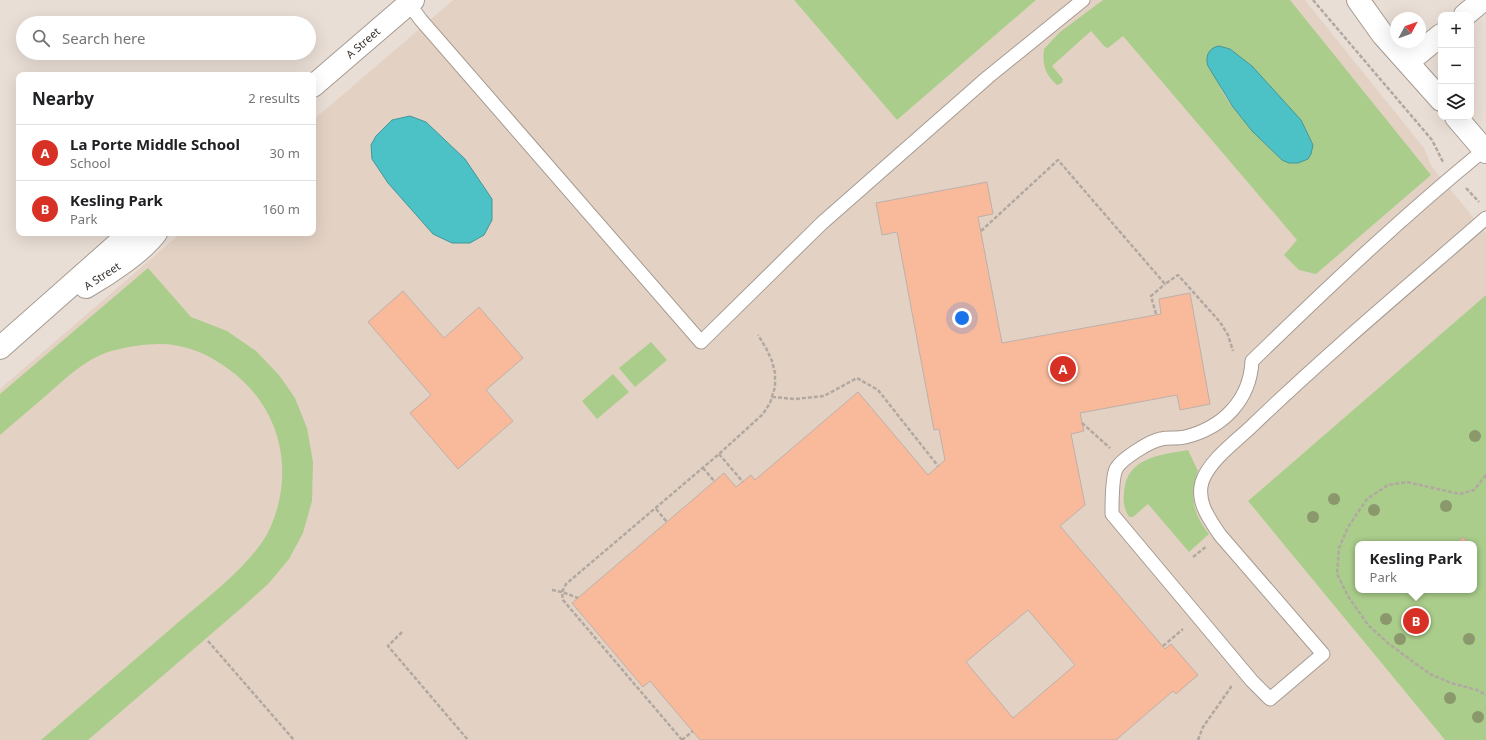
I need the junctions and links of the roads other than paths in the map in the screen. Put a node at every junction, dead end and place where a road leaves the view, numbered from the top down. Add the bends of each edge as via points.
1 (1083, 0) edge
2 (1358, 0) edge
3 (1483, 0) edge
4 (411, 2) edge
5 (1469, 12) edge
6 (1438, 37) edge
7 (1408, 62) junction
8 (316, 83) edge
9 (1438, 97) edge
10 (1459, 120) edge
11 (1485, 151) edge
12 (1486, 218) edge
13 (127, 236) edge
14 (154, 236) edge
15 (41, 312) junction
16 (0, 348) edge

1 - 4 lane via 988,77 822,223 701,342 421,20
2 - 7 street
3 - 5 street
4 - 8 street, A Street
6 - 7 street
7 - 9 street
10 - 11 street
11 - 12 lane via 1454,174 1252,361 1251,372 1240,401 1221,422 1183,438 1160,439 1134,451 1116,469 1112,514 1270,699 1323,654 1220,535 1201,501 1202,483 1221,455 1289,391
13 - 15 street, A Street
14 - 15 street, A Street via 101,278
15 - 16 street, A Street

